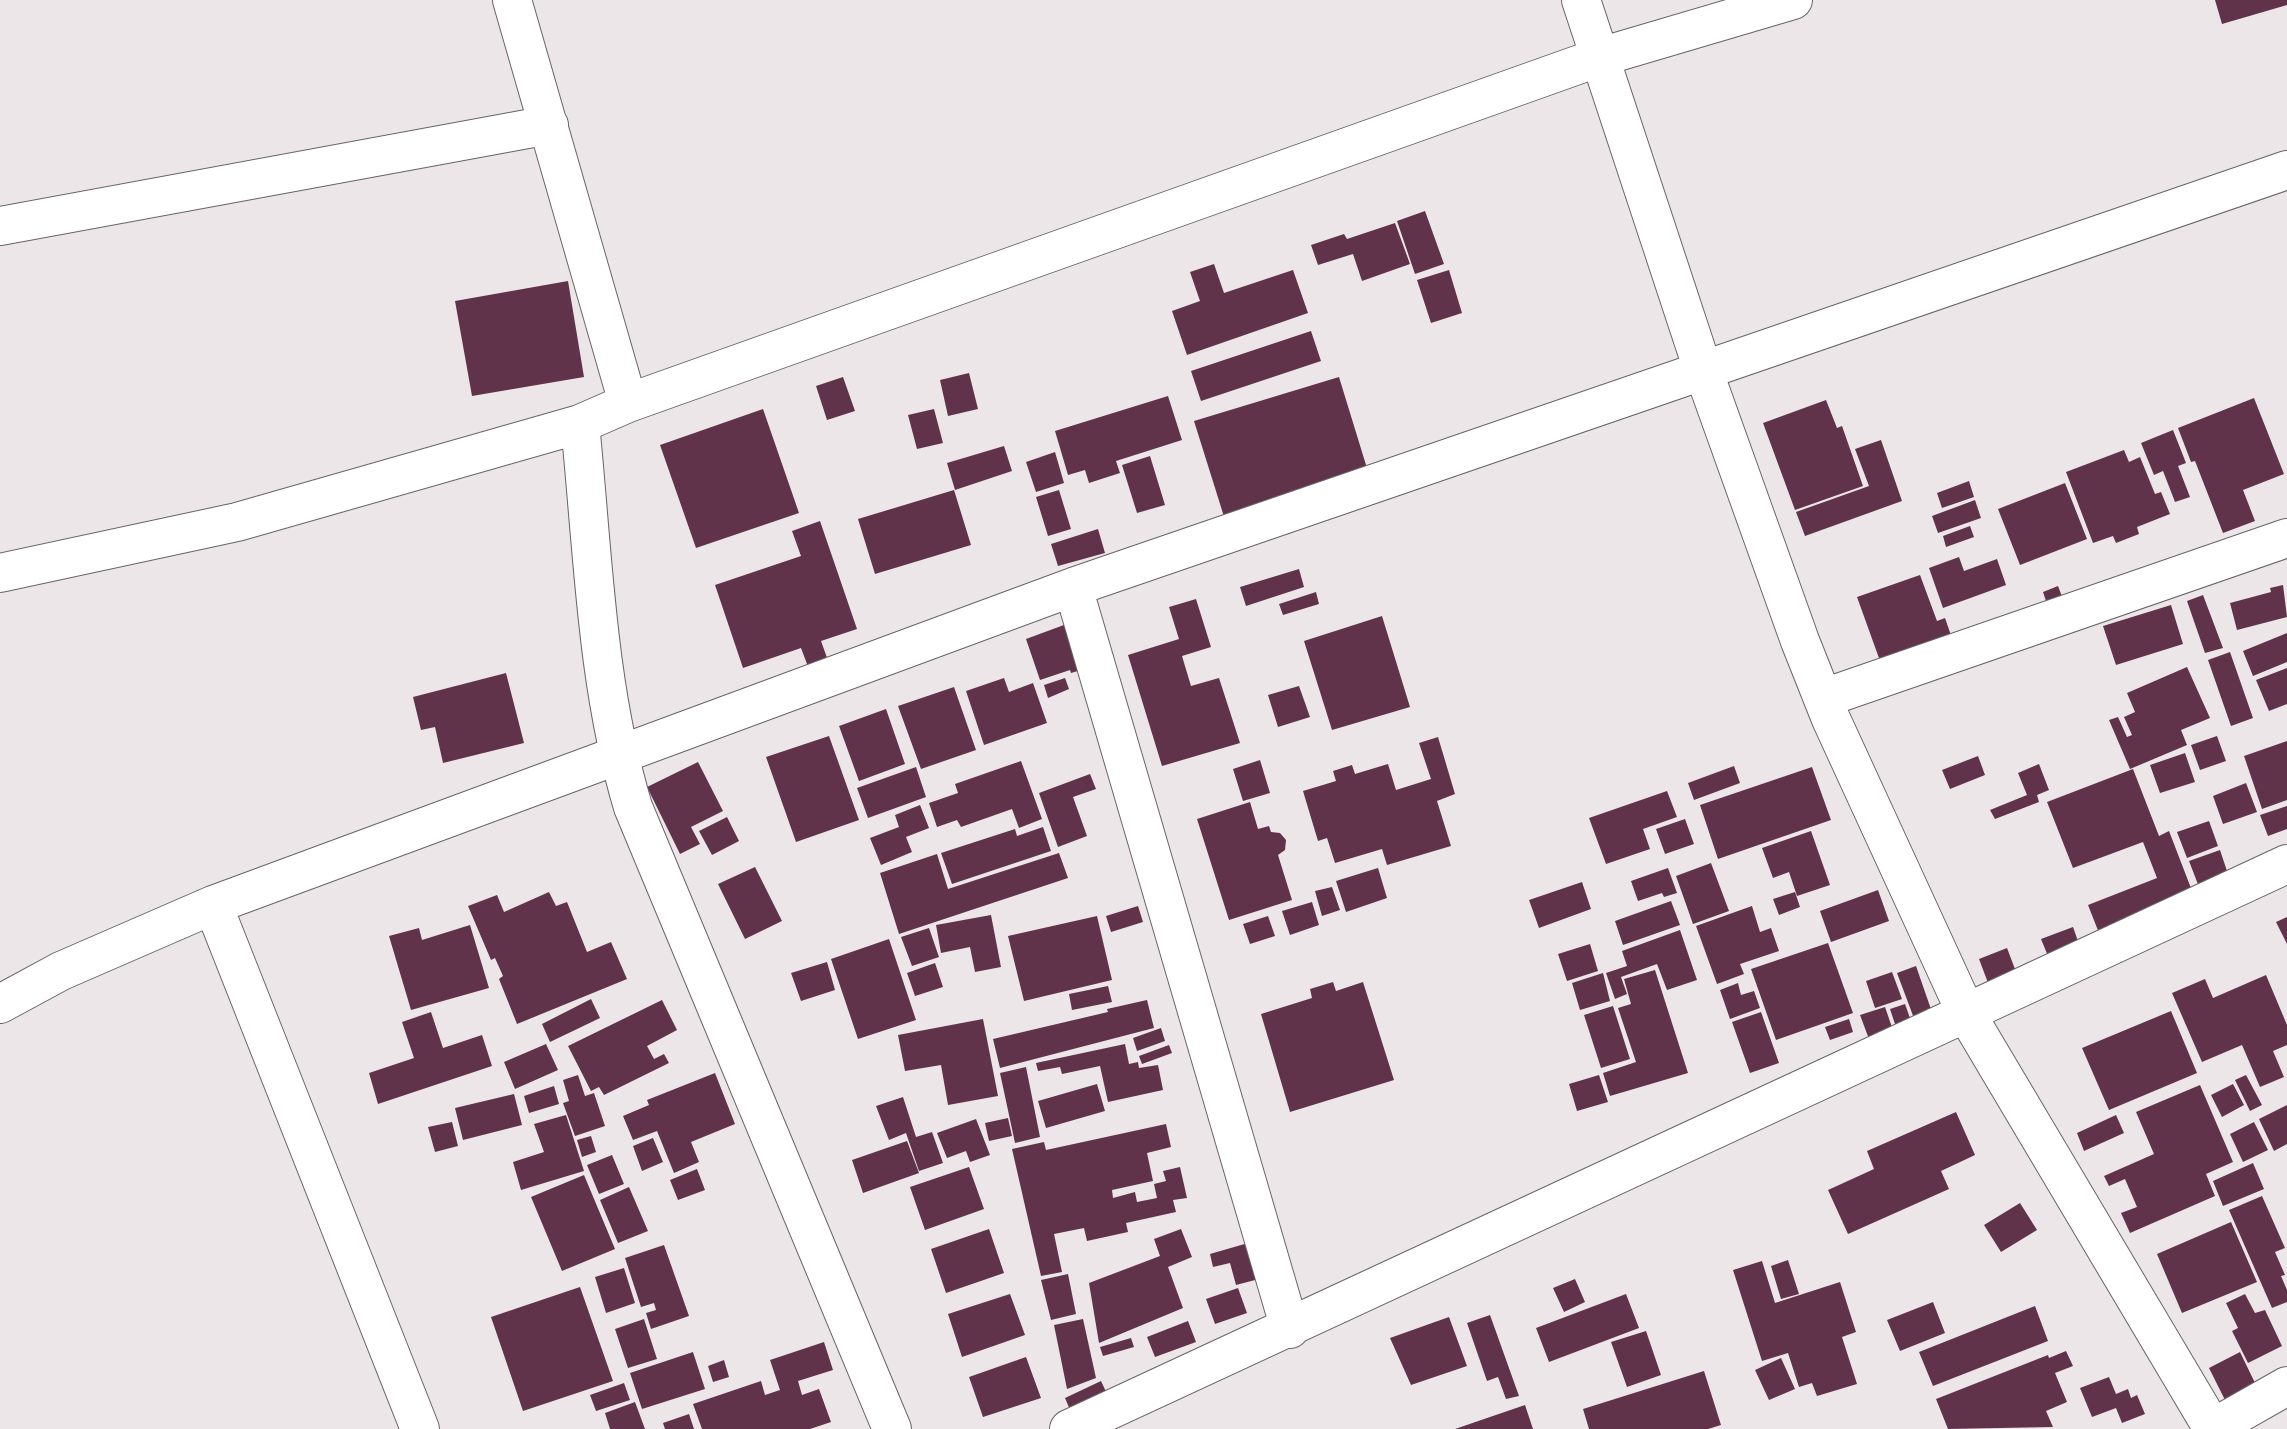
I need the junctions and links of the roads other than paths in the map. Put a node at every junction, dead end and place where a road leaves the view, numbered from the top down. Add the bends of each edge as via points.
1 (512, 0) edge
2 (1581, 0) edge
3 (1793, 0) edge
4 (1600, 57) junction
5 (548, 125) junction
6 (2287, 170) edge
7 (0, 226) edge
8 (1703, 370) junction
9 (628, 403) junction
10 (580, 424) junction
11 (2287, 538) edge
12 (0, 573) edge
13 (1073, 587) junction
14 (1824, 698) junction
15 (617, 755) junction
16 (2287, 864) edge
17 (213, 905) junction
18 (0, 1003) edge
19 (1967, 1015) junction
20 (1290, 1329) junction
21 (2287, 1386) edge
22 (420, 1429) edge
23 (892, 1429) edge
24 (1069, 1429) edge
25 (2213, 1429) edge

1 - 5 street
2 - 4 street
3 - 4 street
4 - 8 street
4 - 9 street
5 - 7 street
5 - 9 street
6 - 8 street
8 - 13 street
8 - 14 street
9 - 10 street
10 - 12 street via 237,522
10 - 15 street
11 - 14 street
13 - 15 street
13 - 20 street
14 - 19 street
15 - 17 street
15 - 23 street via 647,843
16 - 19 street
17 - 18 street via 61,971
17 - 22 street
19 - 20 street
19 - 25 street
20 - 24 street
21 - 25 street

